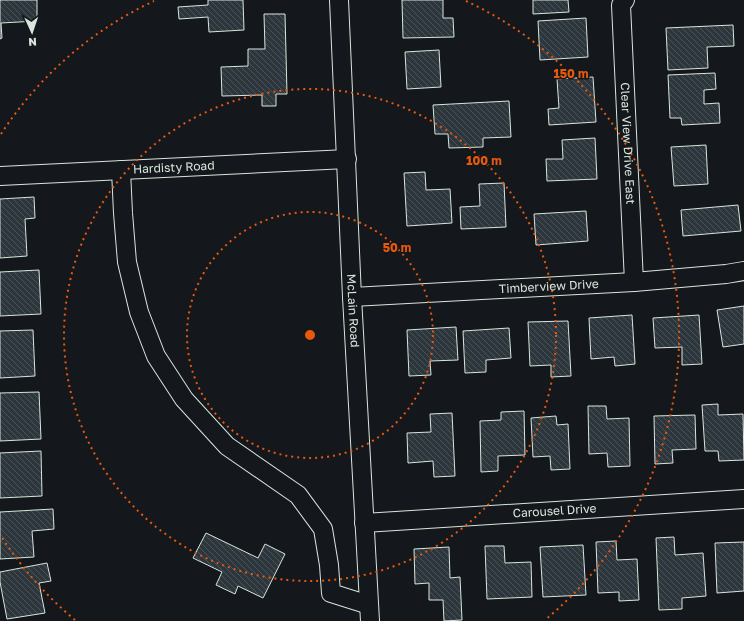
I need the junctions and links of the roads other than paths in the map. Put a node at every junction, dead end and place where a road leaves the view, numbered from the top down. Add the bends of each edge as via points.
1 (339, 0) edge
2 (623, 2) edge
3 (347, 159) junction
4 (121, 170) junction
5 (0, 176) edge
6 (744, 271) edge
7 (634, 282) junction
8 (352, 297) junction
9 (744, 499) edge
10 (364, 523) junction
11 (370, 613) edge

1 - 3 street, McLain Road
2 - 7 street, Clear View Drive East
3 - 4 street, Hardisty Road
3 - 8 street, McLain Road
4 - 5 street, Hardisty Road
4 - 11 street via 128,262 139,312 156,356 184,400 227,446 298,495 324,529 331,593
6 - 7 street, Timberview Drive
7 - 8 street, Timberview Drive
8 - 10 street, McLain Road
9 - 10 street, Carousel Drive
10 - 11 street, McLain Road

